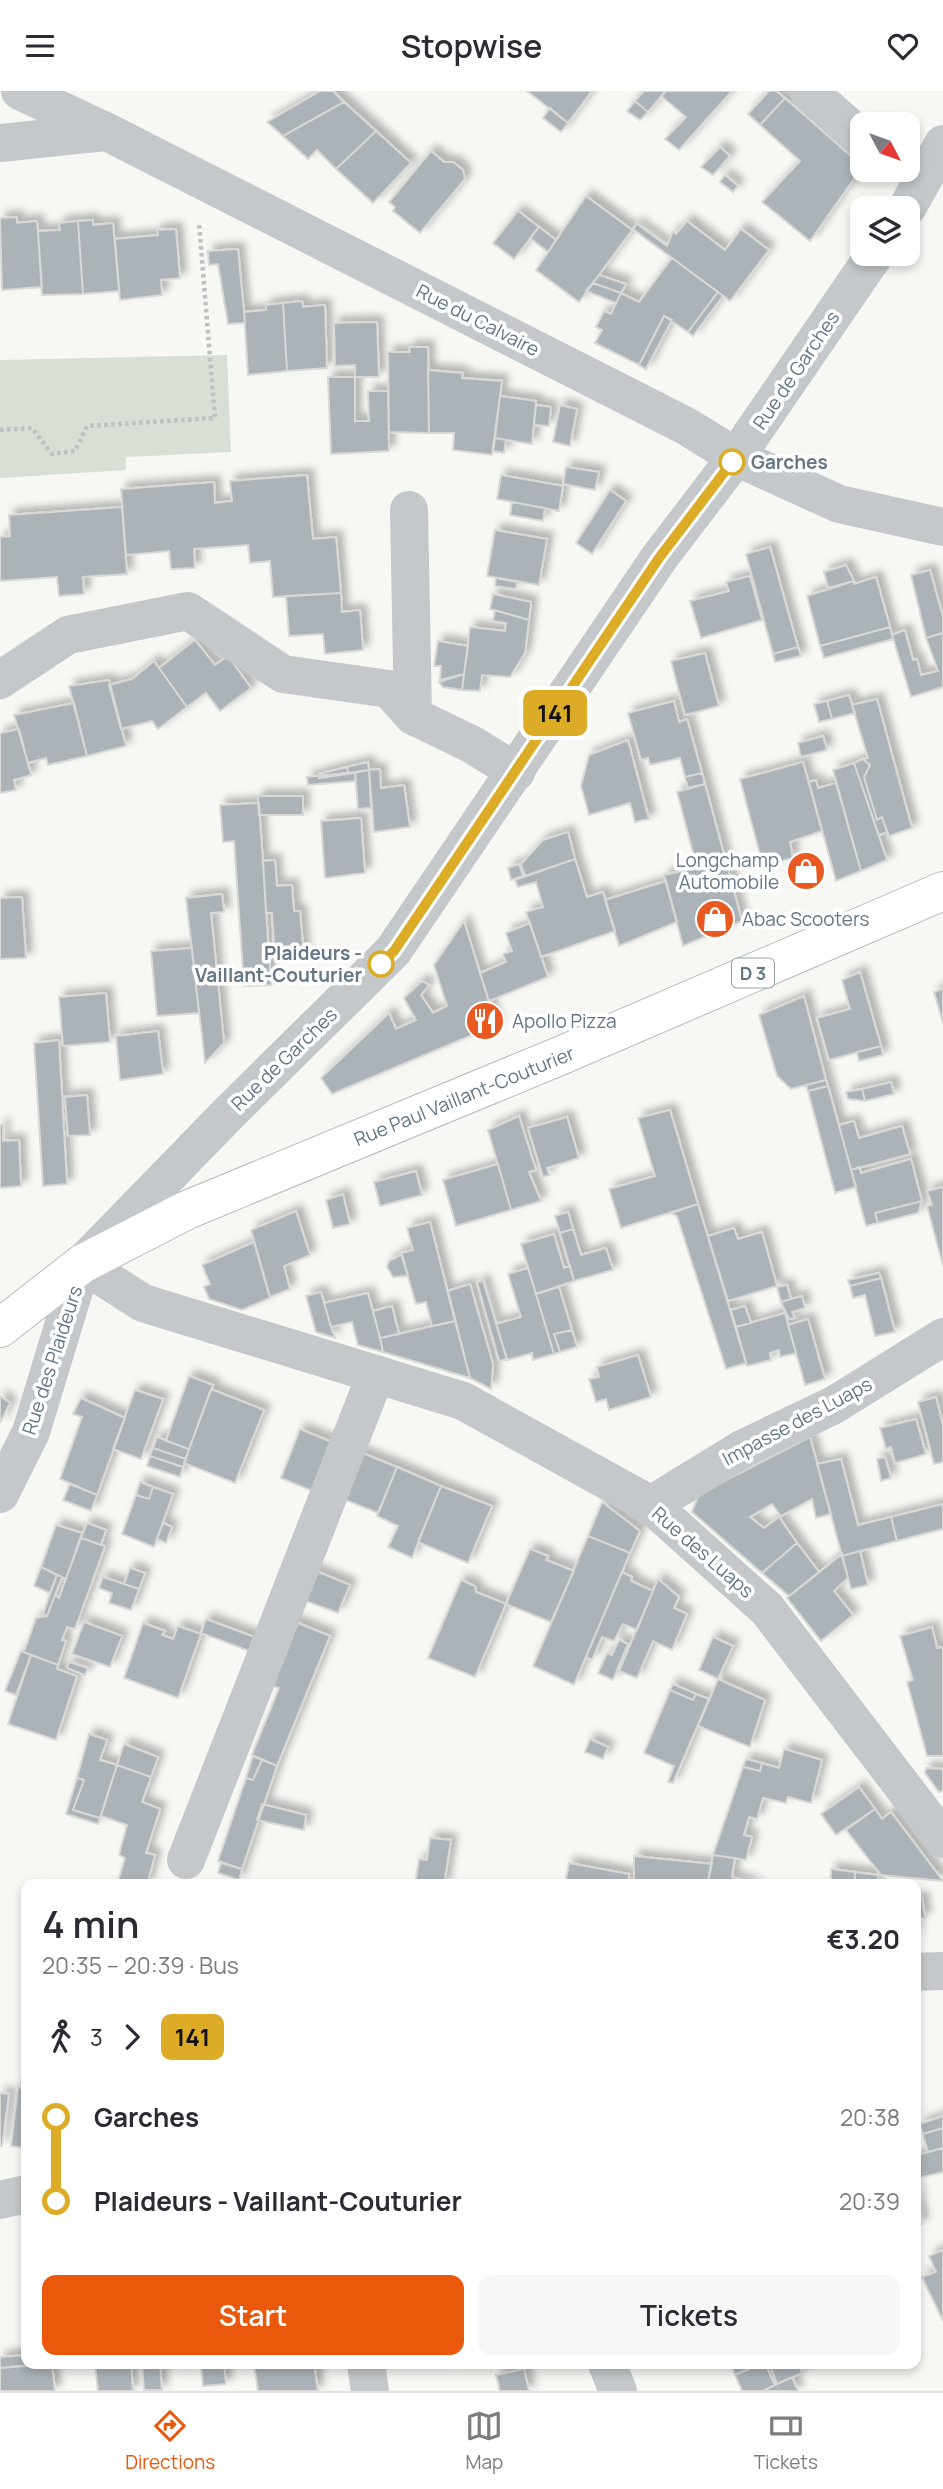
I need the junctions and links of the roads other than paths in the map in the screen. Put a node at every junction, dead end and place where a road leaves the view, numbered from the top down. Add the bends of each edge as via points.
1 (10, 91) edge
2 (20, 91) edge
3 (808, 91) edge
4 (850, 128) edge
5 (107, 132) junction
6 (5, 141) edge
7 (943, 144) edge
8 (908, 189) edge
9 (867, 266) edge
10 (736, 457) junction
11 (409, 510) dead end
12 (943, 527) edge
13 (0, 680) edge
14 (413, 716) junction
15 (516, 772) junction
16 (943, 891) edge
17 (82, 1263) junction
18 (0, 1328) edge
19 (943, 1337) edge
20 (376, 1374) junction
21 (0, 1494) edge
22 (651, 1506) junction
23 (943, 1839) edge
24 (186, 1860) dead end
25 (943, 1971) edge
26 (921, 1972) edge
27 (21, 2195) edge
28 (0, 2200) edge
29 (367, 2369) edge
30 (609, 2369) edge
31 (370, 2391) edge
32 (618, 2391) edge

1 - 6 street
2 - 5 street, Rue du Calvaire
3 - 4 street
5 - 6 street
5 - 10 street, Rue du Calvaire via 685,426
7 - 8 street
9 - 10 street, Rue de Garches
10 - 12 street, Rue du Calvaire via 839,504
10 - 15 street, Rue de Garches via 659,558
11 - 14 street
13 - 14 street via 68,635 188,611 283,674 389,689
14 - 15 street
15 - 17 street, Rue de Garches via 394,951
16 - 17 main road, Rue Paul Vaillant-Couturier / D 3 via 187,1209
17 - 18 main road, Rue Paul Vaillant-Couturier / D 3
17 - 20 street, Rue des Luaps via 143,1303
17 - 21 street, Rue des Plaideurs via 31,1432
19 - 22 street, Impasse des Luaps via 834,1405 742,1449
20 - 22 street, Rue des Luaps via 463,1401
20 - 24 street
22 - 23 street, Rue des Luaps via 767,1609
25 - 26 street
27 - 28 street
29 - 31 street
30 - 32 street

